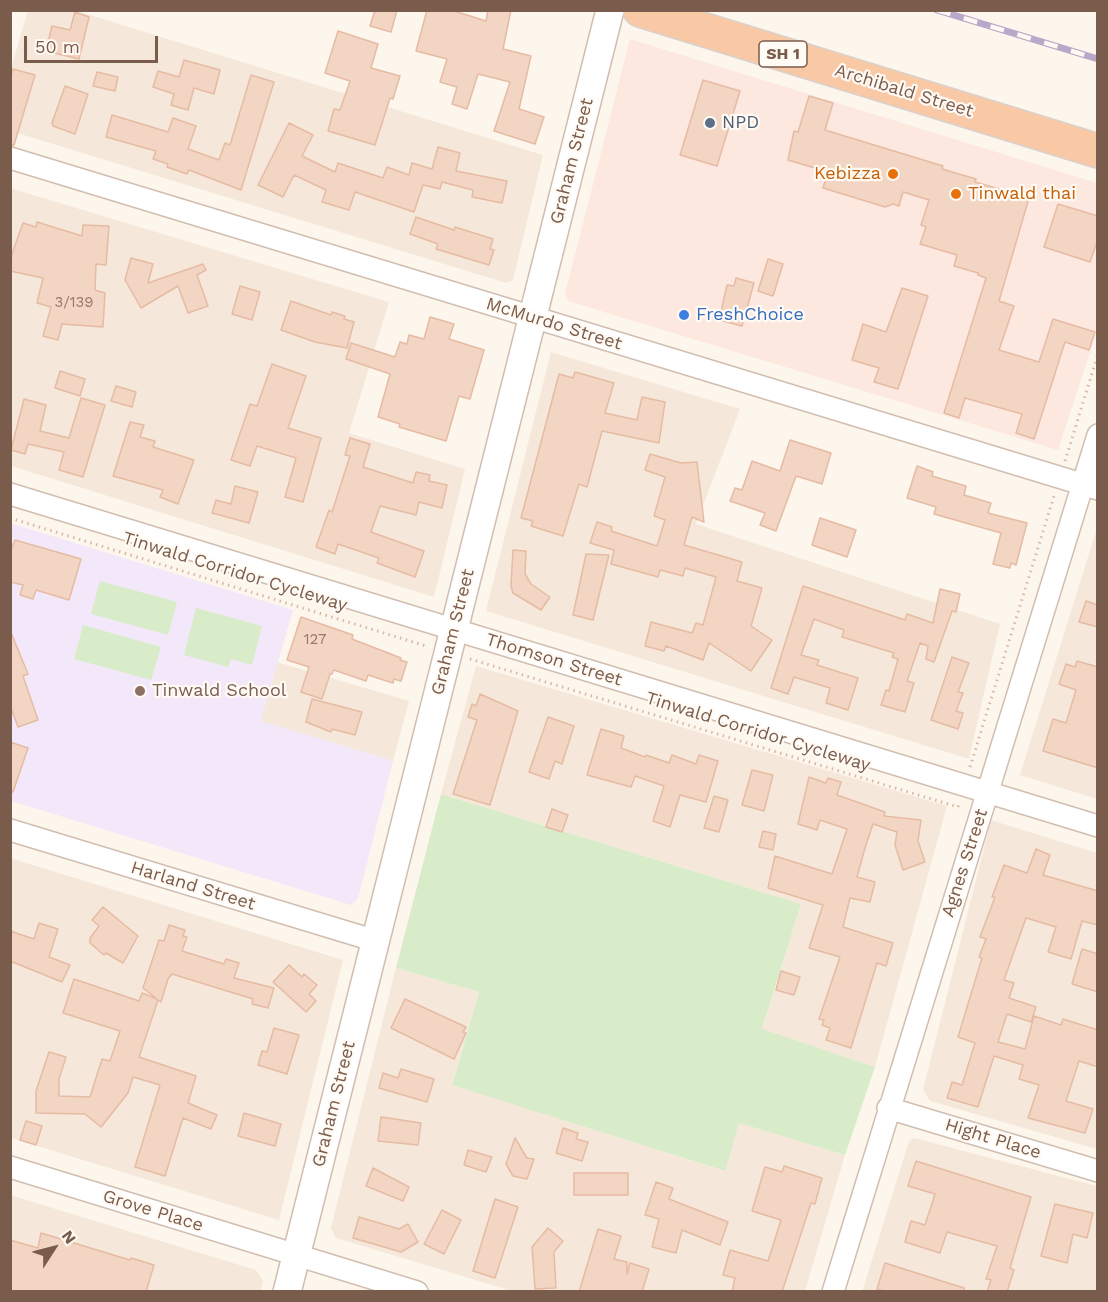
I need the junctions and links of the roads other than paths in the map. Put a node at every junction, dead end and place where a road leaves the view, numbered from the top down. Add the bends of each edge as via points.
1 (609, 10) edge
2 (640, 10) edge
3 (1098, 151) edge
4 (10, 158) edge
5 (533, 317) junction
6 (1098, 435) edge
7 (1090, 487) edge
8 (10, 494) edge
9 (456, 630) junction
10 (988, 792) junction
11 (1098, 826) edge
12 (10, 830) edge
13 (376, 941) junction
14 (888, 1108) junction
15 (10, 1167) edge
16 (1098, 1171) edge
17 (296, 1254) junction
18 (287, 1292) edge
19 (417, 1292) edge
20 (833, 1292) edge

1 - 5 street, Graham Street
2 - 3 highway, Archibald Street / SH 1
4 - 5 street, McMurdo Street
5 - 7 street, McMurdo Street
5 - 9 street, Graham Street
6 - 7 street, Agnes Street
7 - 10 street, Agnes Street
8 - 9 street, Thomson Street
9 - 10 street, Thomson Street
9 - 13 street, Graham Street
10 - 11 street, Thomson Street
10 - 14 street, Agnes Street
12 - 13 street, Harland Street
13 - 17 street, Graham Street
14 - 16 street, Hight Place
14 - 20 street, Agnes Street
15 - 17 street, Grove Place
17 - 18 street, Graham Street
17 - 19 street, Grove Place

